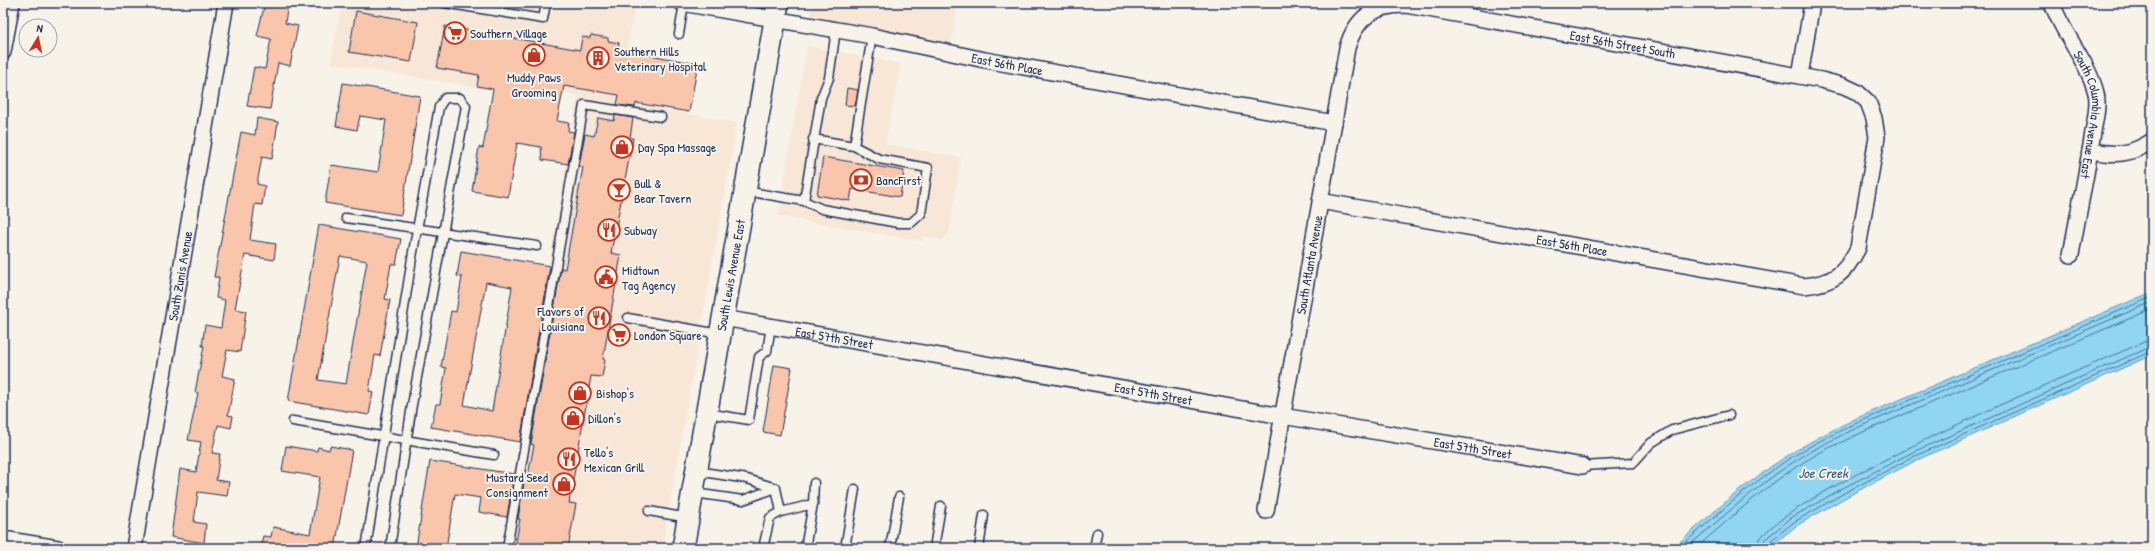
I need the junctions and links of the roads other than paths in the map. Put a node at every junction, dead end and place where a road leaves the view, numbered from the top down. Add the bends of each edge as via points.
1 (12, 3) edge
2 (226, 3) edge
3 (444, 3) edge
4 (546, 3) edge
5 (683, 3) edge
6 (1812, 3) edge
7 (2052, 3) edge
8 (777, 11) edge
9 (1360, 22) joint
10 (836, 30) junction
11 (679, 34) dead end
12 (872, 36) junction
13 (3, 52) edge
14 (1800, 76) junction
15 (661, 117) dead end
16 (1334, 123) junction
17 (813, 139) junction
18 (2152, 141) edge
19 (854, 146) junction
20 (2090, 151) junction
21 (744, 191) junction
22 (804, 201) junction
23 (1320, 201) junction
24 (346, 218) dead end
25 (418, 228) junction
26 (444, 232) junction
27 (537, 246) dead end
28 (2071, 255) dead end
29 (1823, 284) joint
30 (628, 318) dead end
31 (722, 326) junction
32 (771, 326) junction
33 (707, 413) junction
34 (1729, 415) dead end
35 (1282, 416) junction
36 (293, 421) dead end
37 (384, 435) junction
38 (407, 439) junction
39 (494, 455) dead end
40 (1583, 466) joint
41 (697, 471) junction
42 (814, 483) dead end
43 (776, 488) junction
44 (855, 489) dead end
45 (693, 492) junction
46 (899, 497) dead end
47 (813, 504) junction
48 (941, 506) dead end
49 (1266, 510) dead end
50 (649, 511) dead end
51 (781, 512) junction
52 (984, 515) dead end
53 (689, 518) junction
54 (1097, 533) dead end
55 (3, 539) edge
56 (23, 545) edge
57 (52, 548) edge
58 (134, 548) edge
59 (366, 548) edge
60 (390, 548) edge
61 (507, 548) edge
62 (683, 548) edge
63 (763, 548) edge
64 (805, 548) edge
65 (845, 548) edge
66 (890, 548) edge
67 (934, 548) edge
68 (979, 548) edge
69 (1094, 548) edge

1 - 13 street
2 - 58 street, South Zunis Avenue
3 - 4 lane via 543,19
5 - 8 street, East 56th Place
5 - 11 lane
6 - 14 street
7 - 20 street, South Columbia Avenue East via 2057,18 2096,94
8 - 10 street, East 56th Place
8 - 21 main road, South Lewis Avenue East
9 - 14 street, East 56th Street South via 1375,10 1389,5 1406,5
9 - 16 street, South Atlanta Avenue via 1351,34 1347,48
10 - 12 street, East 56th Place
10 - 17 lane via 829,78 821,98
12 - 16 street, East 56th Place via 985,60
12 - 19 lane
14 - 29 street, East 56th Street South via 1844,86 1857,92 1868,102 1877,137 1858,248 1850,264 1832,280
15 - 61 lane via 584,105
16 - 23 street, South Atlanta Avenue
17 - 19 lane
17 - 22 lane
18 - 20 street via 2129,153 2112,155
19 - 22 lane via 879,159 928,168 921,214 911,223 898,223 822,209
20 - 28 street, South Columbia Avenue East
21 - 22 lane
21 - 31 main road, South Lewis Avenue East
23 - 29 street, East 56th Place via 1804,286
23 - 35 street, South Atlanta Avenue
24 - 25 lane
25 - 26 lane
25 - 26 lane via 439,107 445,98 460,98 466,106
25 - 37 lane
26 - 27 lane
26 - 38 lane
30 - 31 lane
31 - 32 street, East 57th Street
31 - 33 main road, South Lewis Avenue East
32 - 33 lane via 767,351 759,357 749,420
32 - 35 street, East 57th Street
33 - 41 main road, South Lewis Avenue East
34 - 40 lane via 1672,430 1651,443 1632,464
35 - 40 street, East 57th Street
35 - 49 street, South Atlanta Avenue
36 - 37 lane
37 - 38 lane
37 - 59 lane
38 - 39 lane
38 - 60 lane
41 - 43 lane via 747,479
41 - 45 main road, South Lewis Avenue East
42 - 47 lane
43 - 45 lane via 742,500
43 - 51 lane
44 - 65 lane
45 - 53 main road, South Lewis Avenue East
46 - 66 lane
47 - 51 lane
47 - 64 lane
48 - 67 lane
50 - 53 lane
51 - 63 lane via 770,518
52 - 68 lane
53 - 62 main road, South Lewis Avenue East
54 - 69 lane
55 - 56 street
56 - 57 street

